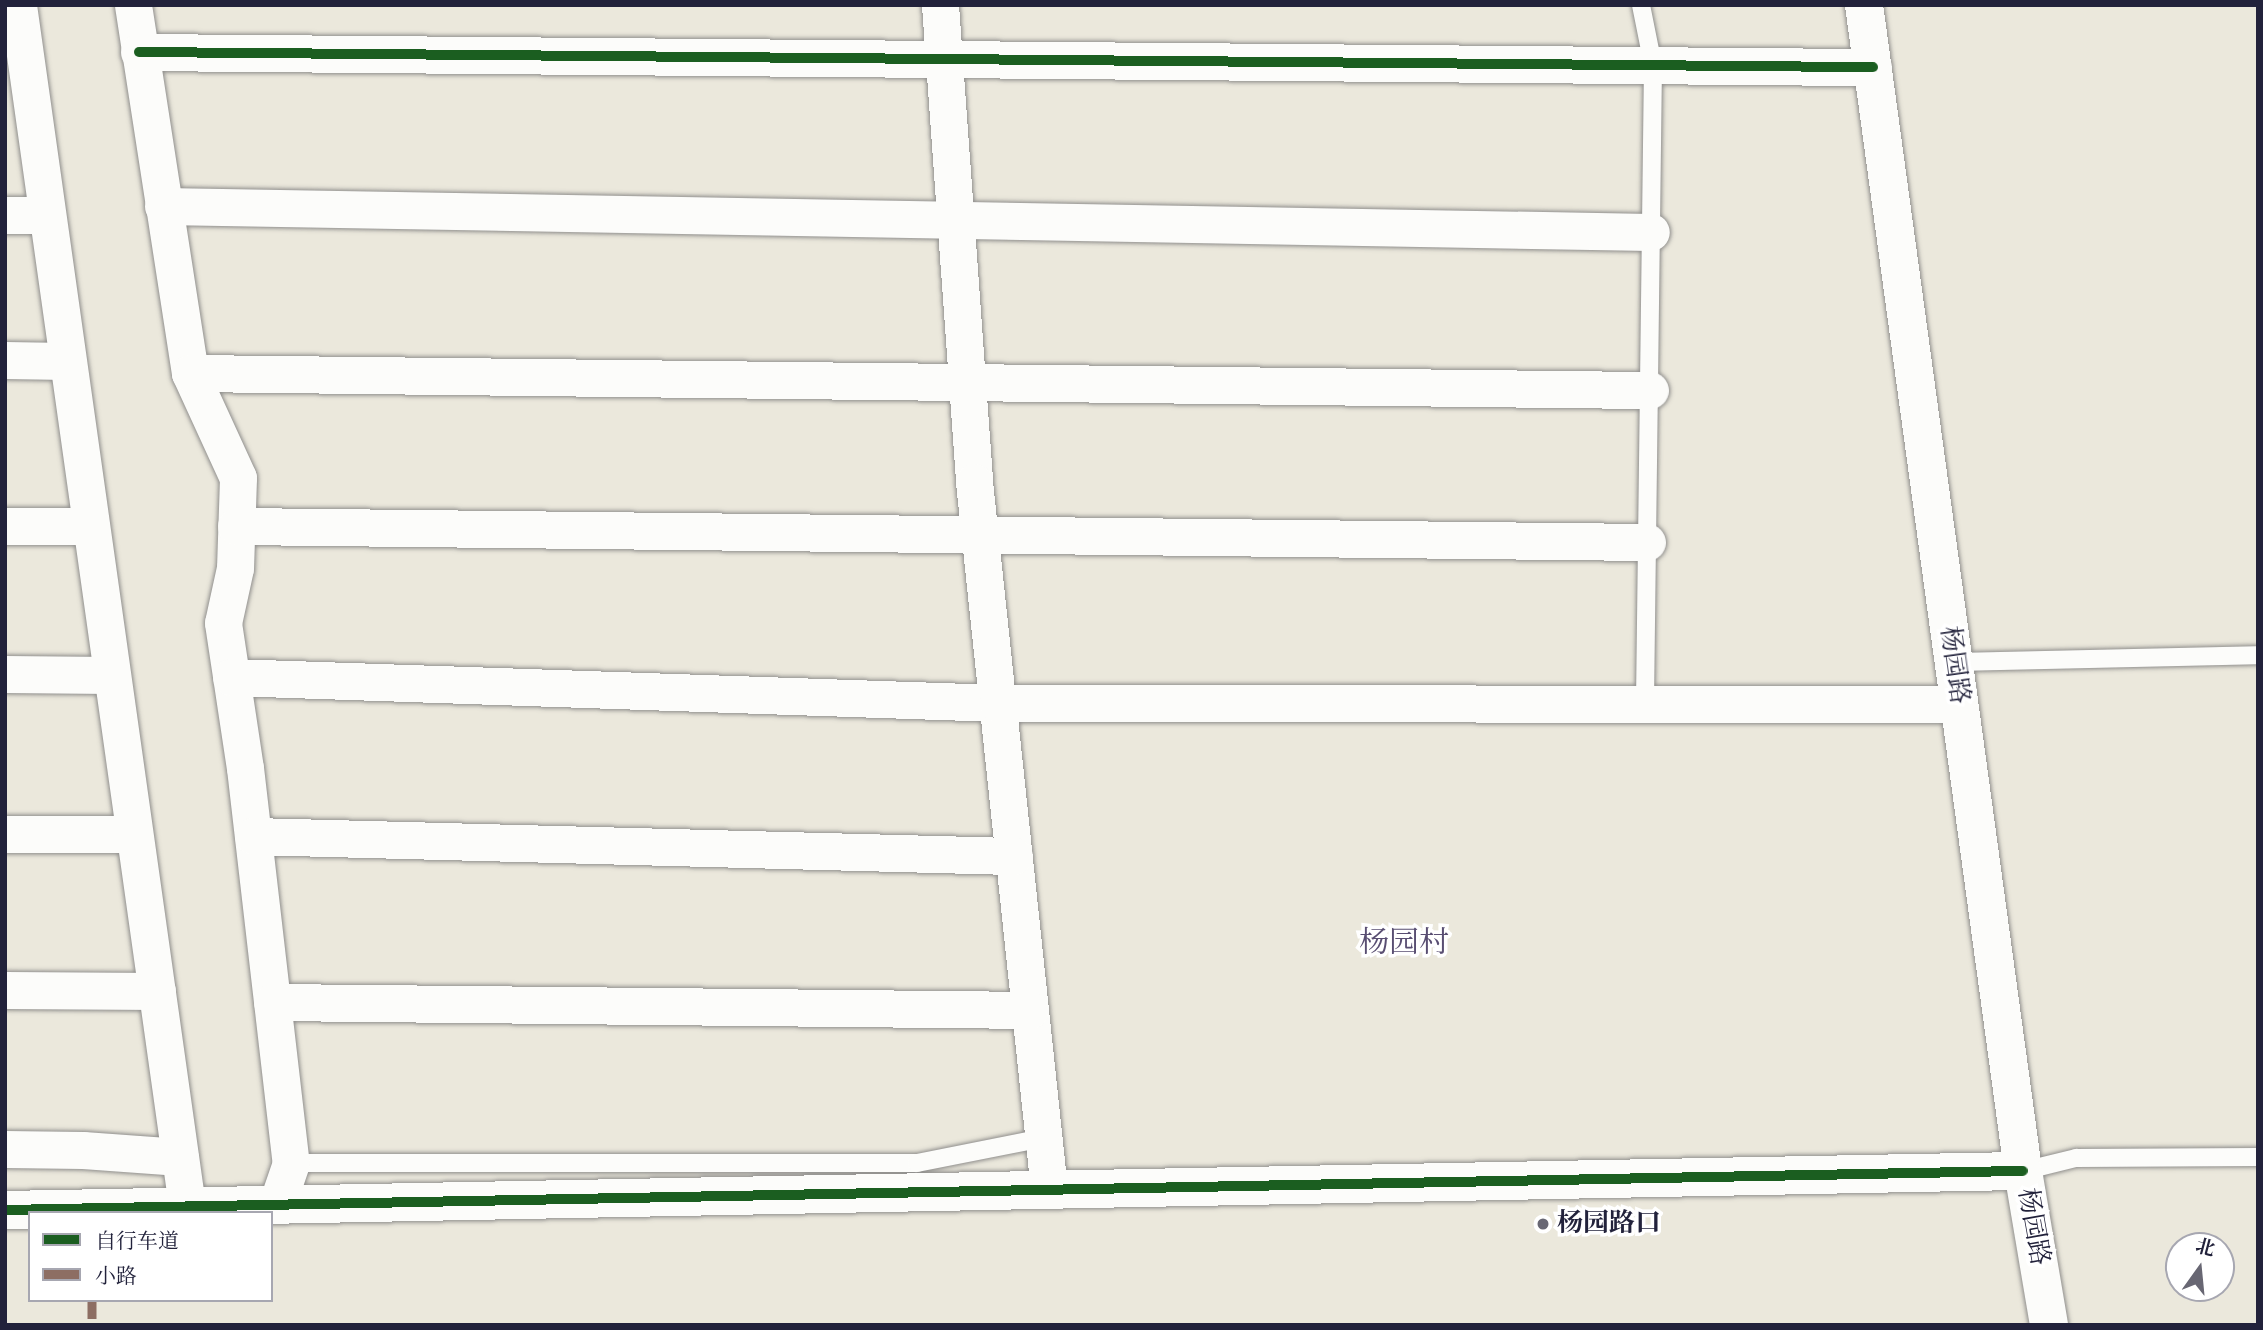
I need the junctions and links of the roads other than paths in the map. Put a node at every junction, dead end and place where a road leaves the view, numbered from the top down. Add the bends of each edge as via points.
1 (18, 5) edge
2 (132, 5) edge
3 (940, 5) edge
4 (1641, 5) edge
5 (1864, 5) edge
6 (139, 52) junction
7 (944, 58) junction
8 (16, 64) edge
9 (1653, 65) junction
10 (1872, 66) junction
11 (163, 206) junction
12 (5, 215) edge
13 (47, 215) junction
14 (956, 220) junction
15 (1651, 232) junction
16 (5, 360) edge
17 (67, 361) junction
18 (190, 373) junction
19 (967, 382) junction
20 (1650, 390) junction
21 (5, 526) edge
22 (90, 526) junction
23 (236, 526) junction
24 (980, 534) junction
25 (1647, 542) junction
26 (2258, 655) edge
27 (1954, 662) junction
28 (5, 674) edge
29 (111, 675) junction
30 (231, 677) junction
31 (998, 703) junction
32 (1645, 703) junction
33 (1959, 704) junction
34 (5, 834) edge
35 (134, 834) junction
36 (253, 836) junction
37 (1014, 856) junction
38 (5, 990) edge
39 (157, 991) junction
40 (272, 1002) junction
41 (1030, 1010) junction
42 (1043, 1138) junction
43 (5, 1149) edge
44 (180, 1157) junction
45 (2258, 1157) edge
46 (291, 1163) junction
47 (2023, 1171) junction
48 (1049, 1190) junction
49 (277, 1204) junction
50 (187, 1206) junction
51 (5, 1210) edge
52 (2049, 1325) edge

1 - 8 street
2 - 6 street
3 - 7 street
4 - 9 lane
5 - 10 street, 杨园路
6 - 7 street
6 - 11 street
7 - 9 street
7 - 14 street
8 - 13 street
9 - 10 street
9 - 15 lane
10 - 27 street, 杨园路
11 - 14 street
11 - 18 street
12 - 13 street
13 - 17 street
14 - 15 street
14 - 19 street
15 - 20 lane
16 - 17 street
17 - 22 street
18 - 19 street
18 - 23 street via 238,478
19 - 20 street
19 - 24 street
20 - 25 lane
21 - 22 street
22 - 29 street
23 - 24 street
23 - 30 street via 235,568 223,623
24 - 25 street
24 - 31 street
25 - 32 lane
26 - 27 lane
27 - 33 street, 杨园路
28 - 29 street
29 - 35 street
30 - 31 street
30 - 36 street
31 - 32 street
31 - 37 street
32 - 33 street
33 - 47 street, 杨园路
34 - 35 street
35 - 39 street
36 - 37 street
36 - 40 street
37 - 41 street
38 - 39 street
39 - 44 street
40 - 41 street
40 - 46 street
41 - 42 street
42 - 46 lane via 917,1163
42 - 48 street
43 - 44 street
44 - 50 street
45 - 47 lane via 2076,1158
46 - 49 street
47 - 48 street
47 - 52 street, 杨园路
48 - 49 street
49 - 50 street
50 - 51 street

